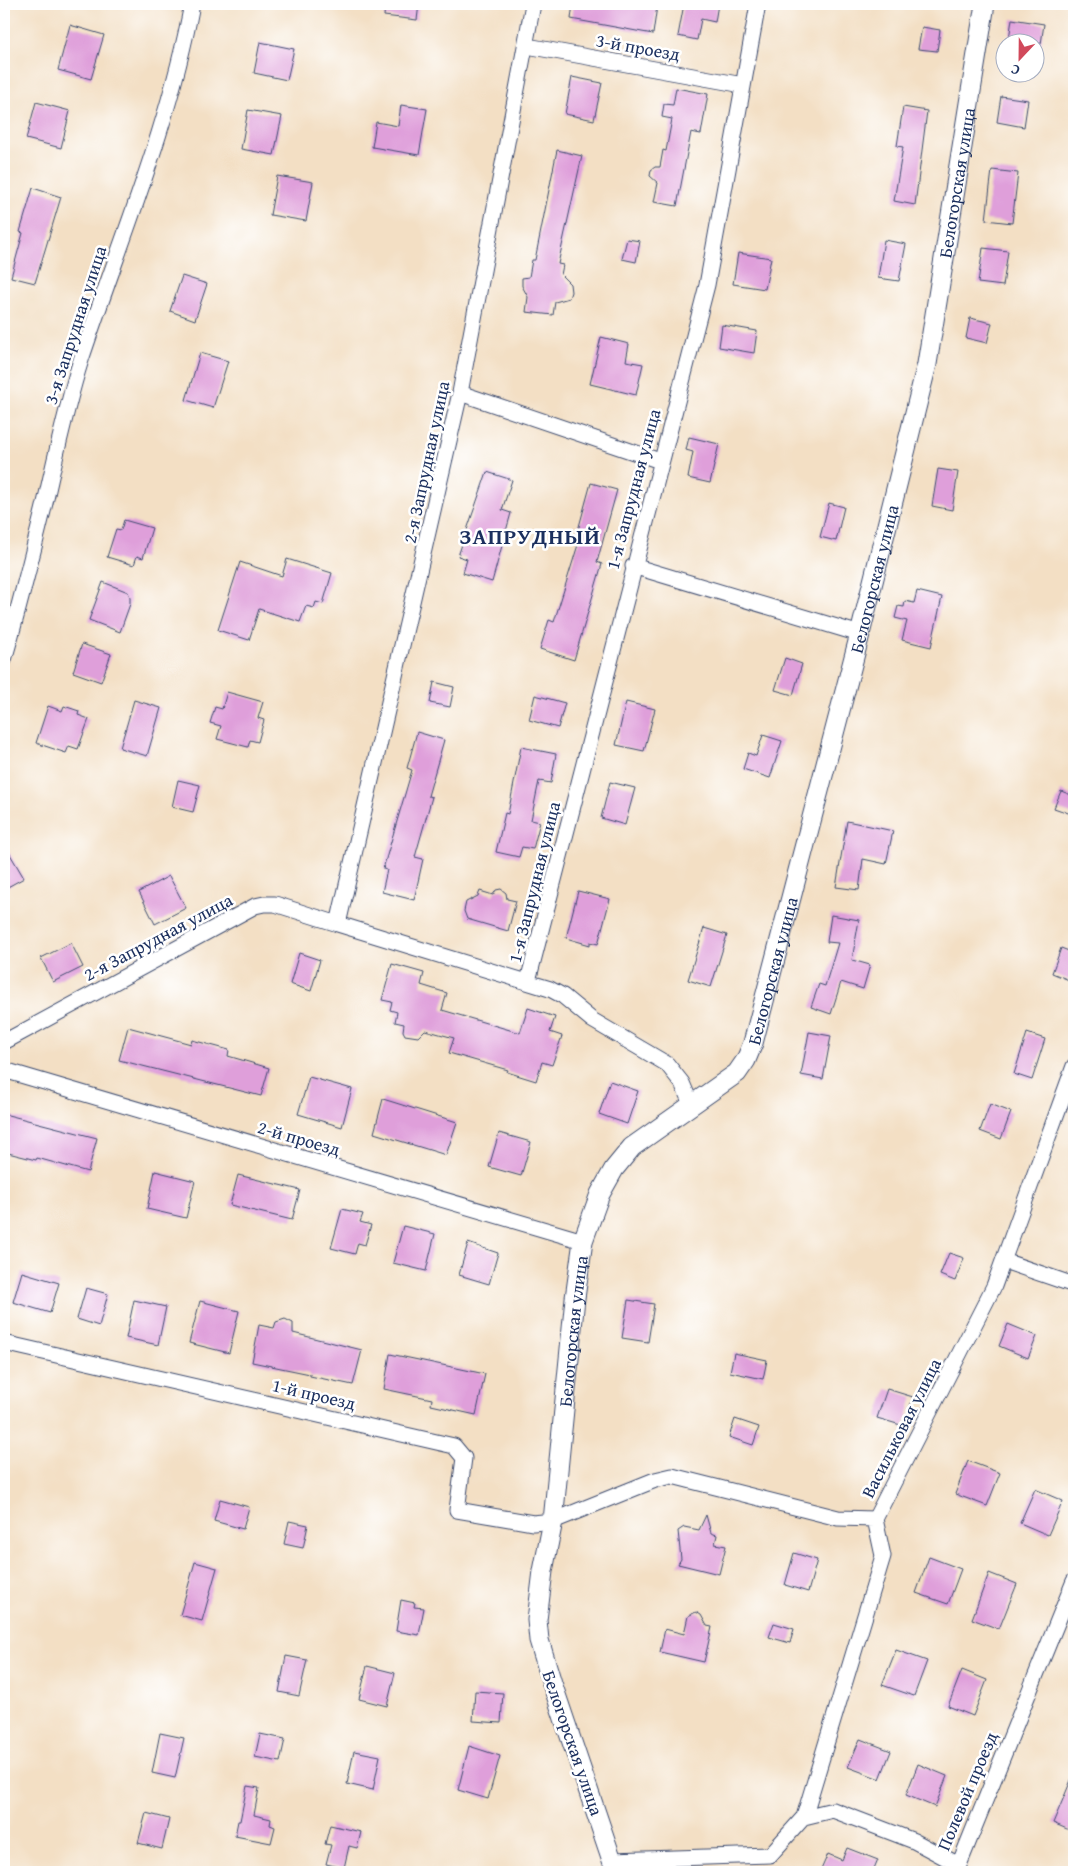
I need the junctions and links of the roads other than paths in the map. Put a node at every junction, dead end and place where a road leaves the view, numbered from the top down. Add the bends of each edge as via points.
1 (192, 4) edge
2 (533, 4) edge
3 (758, 4) edge
4 (985, 4) edge
5 (527, 46) junction
6 (743, 85) junction
7 (460, 393) junction
8 (660, 461) junction
9 (633, 566) junction
10 (860, 634) junction
11 (4, 660) edge
12 (338, 924) junction
13 (528, 981) junction
14 (4, 1042) edge
15 (1074, 1066) edge
16 (4, 1070) edge
17 (691, 1104) junction
18 (583, 1241) junction
19 (1004, 1260) junction
20 (1074, 1284) edge
21 (4, 1343) edge
22 (875, 1519) junction
23 (553, 1521) junction
24 (1074, 1581) edge
25 (804, 1817) junction
26 (614, 1866) edge

1 - 11 street, 3-я Запрудная улица via 181,60 154,149 81,362
2 - 5 street, 2-я Запрудная улица
3 - 6 street, 1-я Запрудная улица
4 - 10 street, Белогорская улица via 927,364
5 - 6 street, 3-й проезд
5 - 7 street, 2-я Запрудная улица
6 - 8 street, 1-я Запрудная улица via 707,285
7 - 8 street
7 - 12 street, 2-я Запрудная улица
8 - 9 street, 1-я Запрудная улица
9 - 10 street
9 - 13 street, 1-я Запрудная улица
10 - 17 street, Белогорская улица via 753,1043 737,1073
12 - 13 street, 2-я Запрудная улица
12 - 14 street, 2-я Запрудная улица via 275,904 256,906
13 - 17 street, 2-я Запрудная улица via 563,996 592,1020 667,1064 682,1083
15 - 19 street, Васильковая улица
16 - 18 street, 2-й проезд
17 - 18 street, Белогорская улица via 632,1147 614,1169 600,1194
18 - 23 street, Белогорская улица
19 - 20 street
19 - 22 street, Васильковая улица via 937,1402
21 - 23 street, 1-й проезд via 443,1443 461,1452 464,1458 457,1510 532,1523
22 - 23 street via 838,1518 672,1476
22 - 25 street, Васильковая улица via 883,1556
23 - 26 street, Белогорская улица via 540,1594 539,1640
24 - 25 street, Полевой проезд via 958,1865 914,1841 833,1810
25 - 26 street via 770,1855

